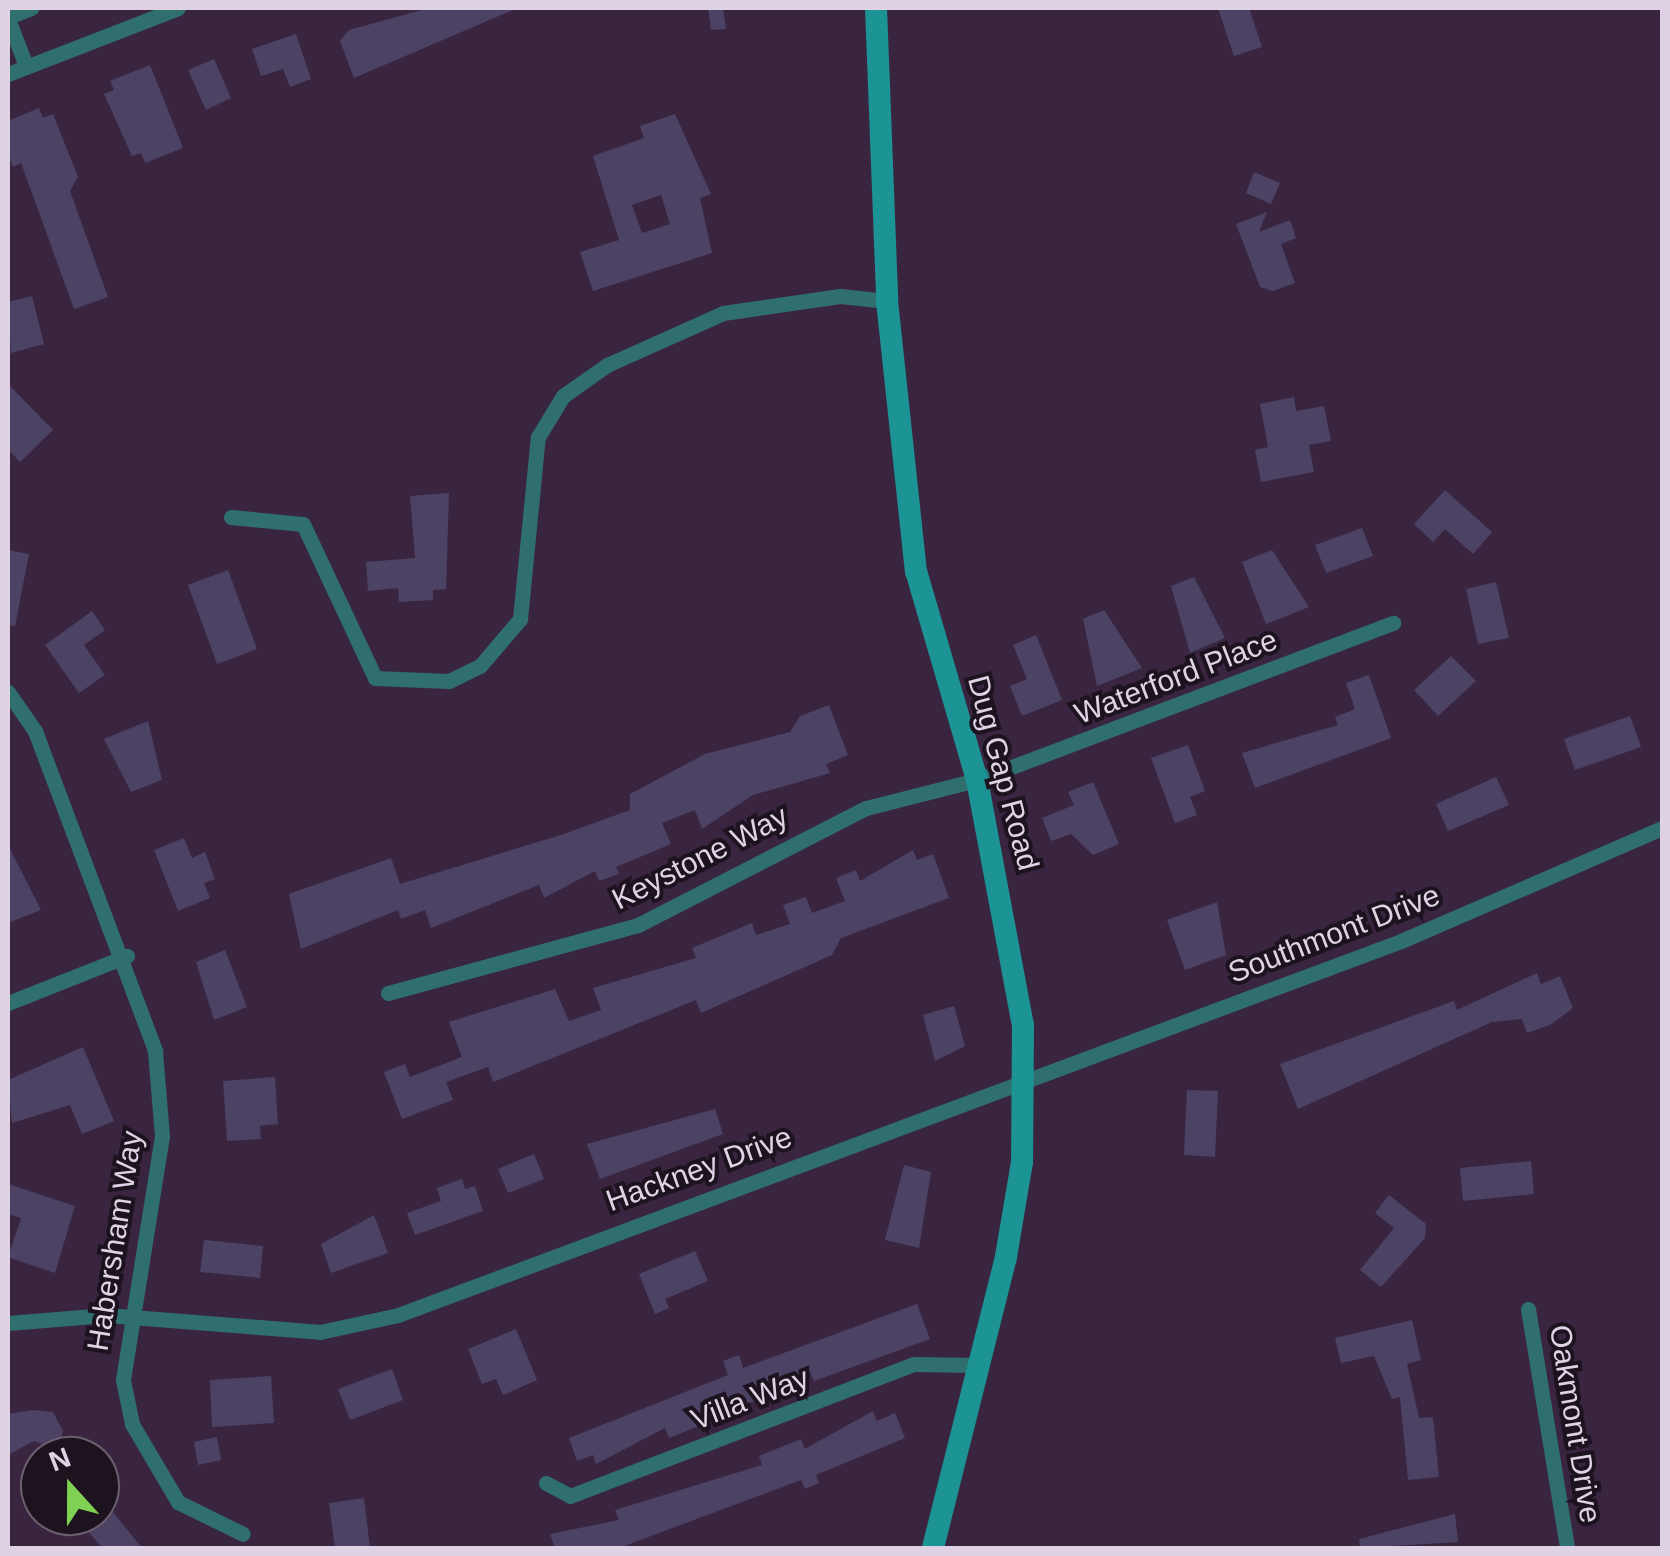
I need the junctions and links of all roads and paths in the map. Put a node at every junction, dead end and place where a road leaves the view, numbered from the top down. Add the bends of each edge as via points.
1 (31, 8) edge
2 (178, 8) edge
3 (876, 8) edge
4 (8, 18) edge
5 (26, 66) junction
6 (8, 74) edge
7 (887, 301) junction
8 (231, 517) dead end
9 (1393, 623) dead end
10 (8, 692) edge
11 (977, 780) junction
12 (1662, 828) edge
13 (127, 956) junction
14 (388, 993) dead end
15 (8, 1003) edge
16 (1021, 1081) junction
17 (1528, 1309) dead end
18 (128, 1317) junction
19 (8, 1323) edge
20 (977, 1365) junction
21 (546, 1483) dead end
22 (243, 1534) dead end
23 (933, 1548) edge
24 (1567, 1548) edge

1 - 4 street
2 - 5 street
3 - 7 street, Dug Gap Road
4 - 5 street
5 - 6 street
7 - 8 street via 840,296 722,313 607,365 564,396 538,437 520,619 480,666 449,681 375,678 302,524
7 - 11 street, Dug Gap Road via 916,571
9 - 11 street, Waterford Place
10 - 13 street, Habersham Way via 35,731
11 - 14 street, Keystone Way via 850,815 638,925
11 - 16 street, Dug Gap Road via 1014,939
12 - 16 street, Southmont Drive via 1400,941
13 - 15 street
13 - 18 street, Habersham Way via 155,1051 162,1136
16 - 18 street, Hackney Drive via 398,1315 320,1332
16 - 20 street, Dug Gap Road via 1022,1162
17 - 24 street, Oakmont Drive
18 - 19 street, Hackney Drive
18 - 22 street, Habersham Way via 123,1380 158,1473 178,1502
20 - 21 street, Villa Way via 914,1364 570,1496
20 - 23 street, Dug Gap Road

